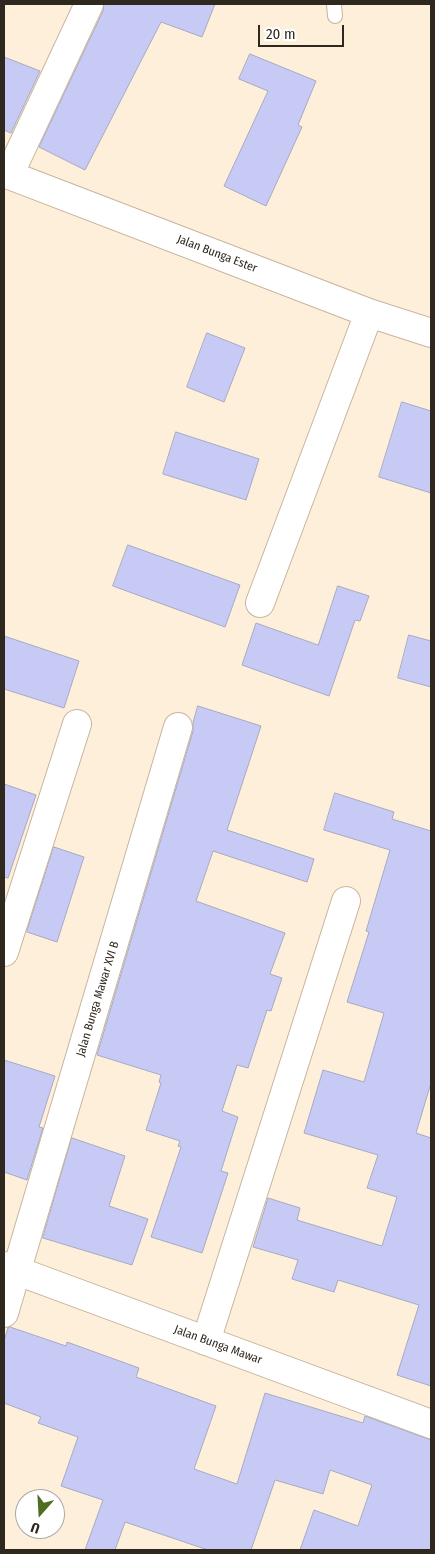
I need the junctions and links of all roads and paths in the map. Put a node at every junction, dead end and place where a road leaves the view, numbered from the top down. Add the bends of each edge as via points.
1 (89, 4) edge
2 (6, 174) edge
3 (369, 312) junction
4 (431, 333) edge
5 (260, 603) dead end
6 (77, 724) dead end
7 (178, 727) dead end
8 (346, 901) dead end
9 (4, 952) edge
10 (10, 1268) edge
11 (4, 1314) edge
12 (206, 1341) junction
13 (431, 1424) edge

1 - 2 street
2 - 3 street, Jalan Bunga Ester
3 - 4 street, Jalan Bunga Ester
3 - 5 street
6 - 9 street
7 - 10 street, Jalan Bunga Mawar XVI B
8 - 12 street
10 - 11 street, Jalan Bunga Mawar XVI B
10 - 12 street, Jalan Bunga Mawar
12 - 13 street, Jalan Bunga Mawar

